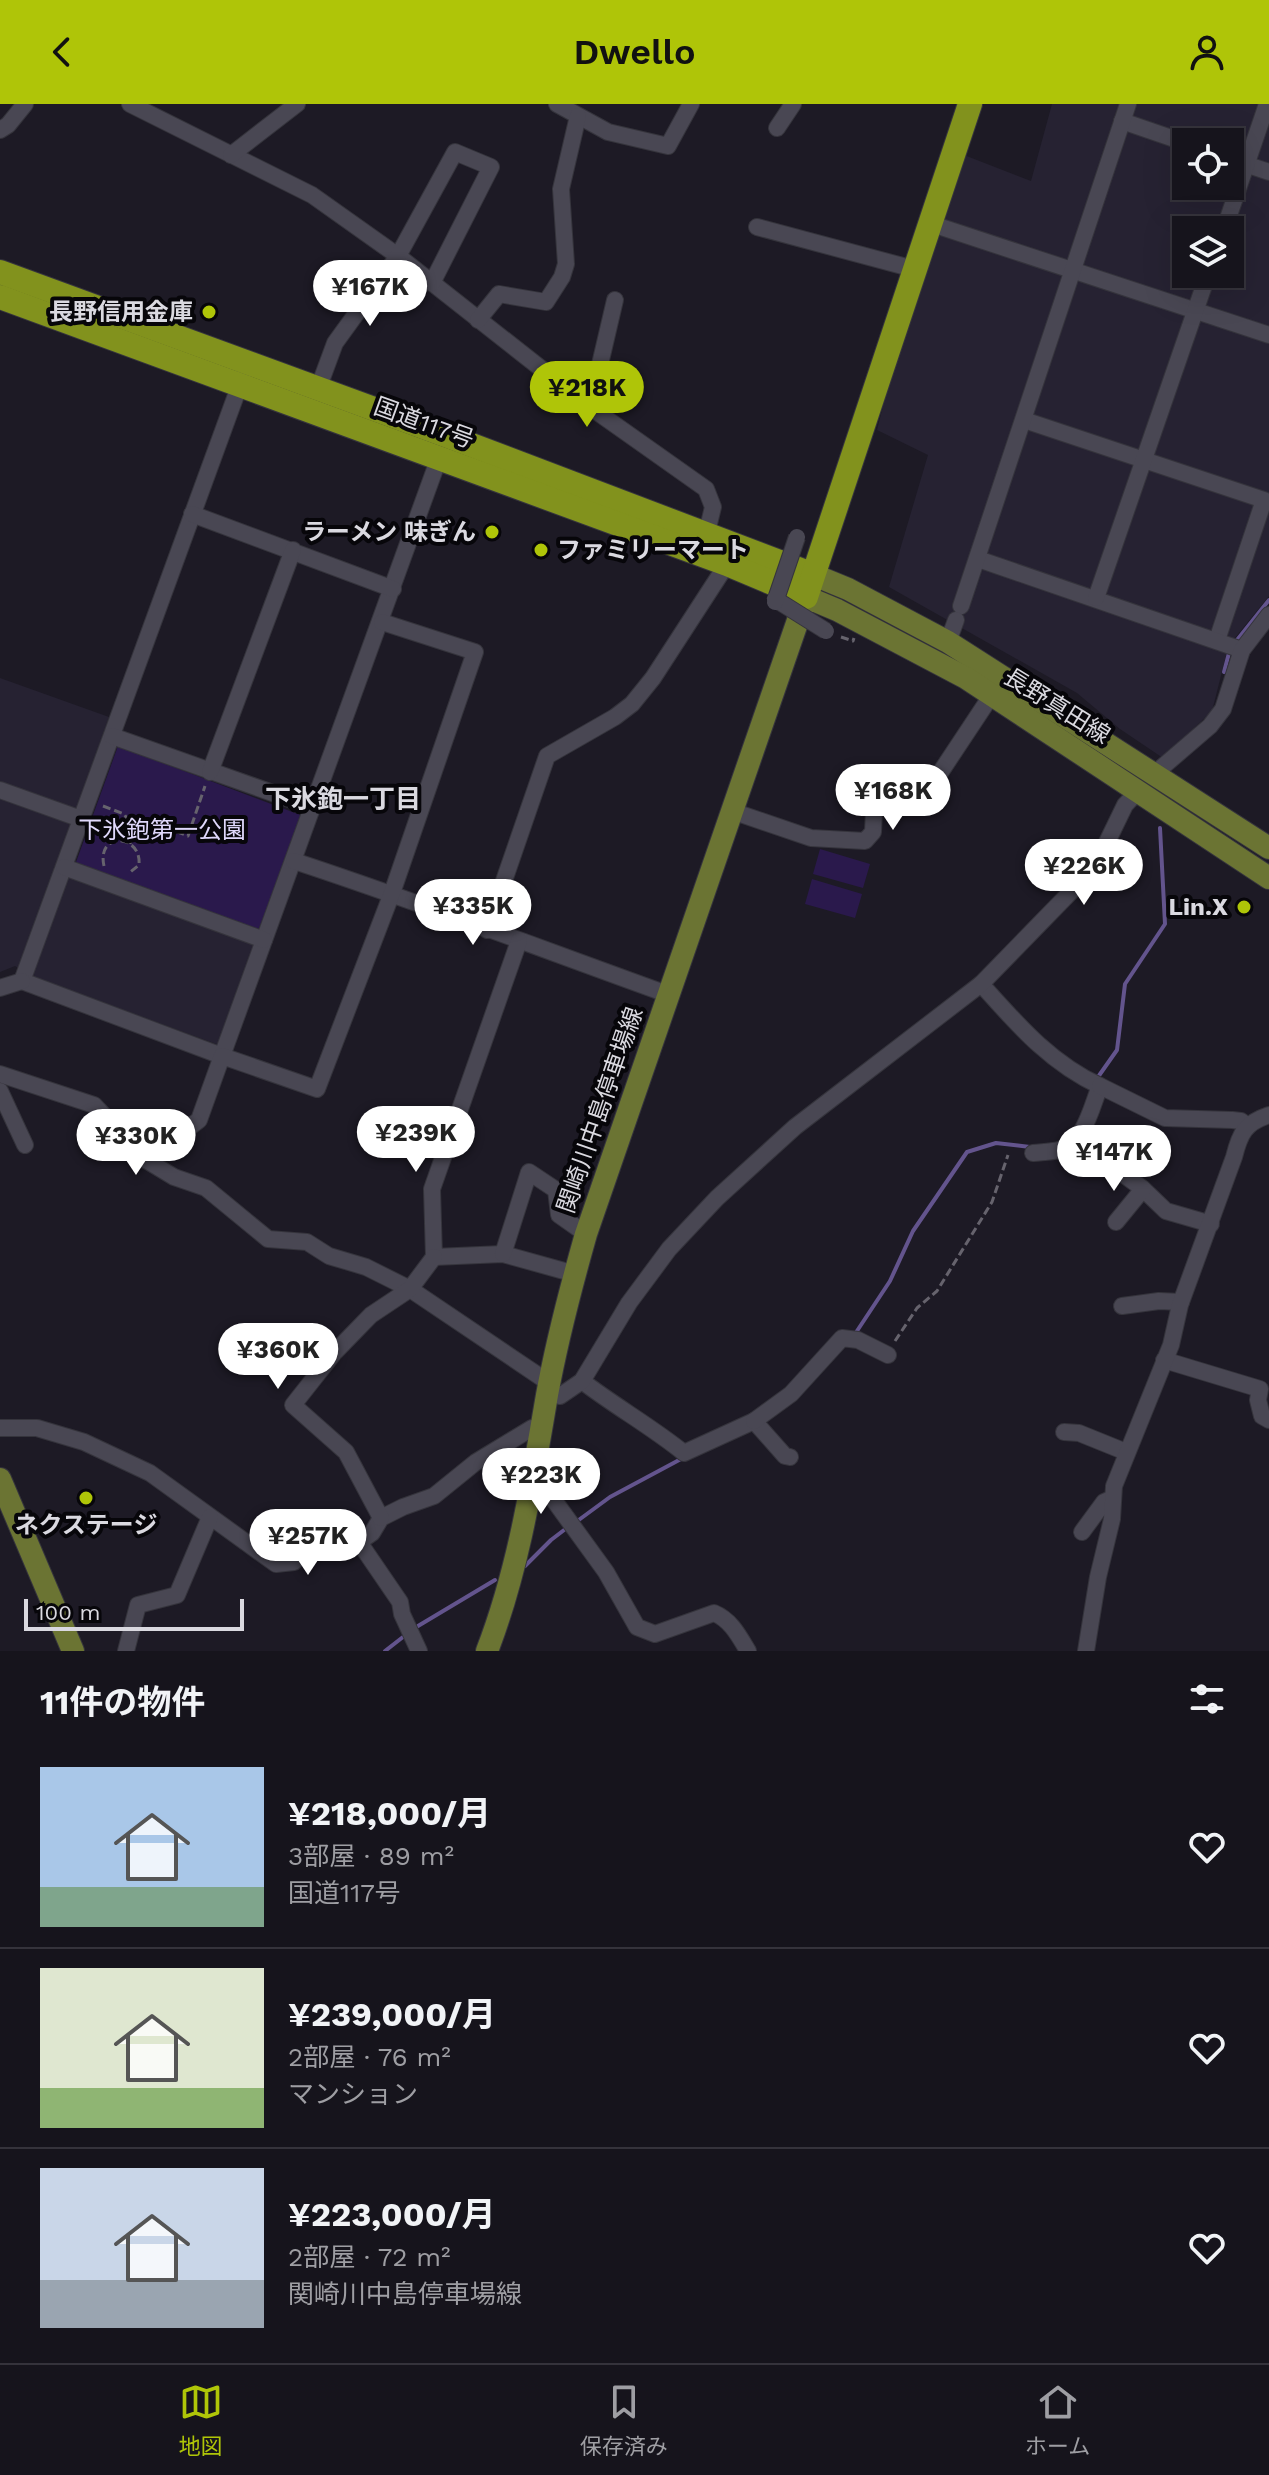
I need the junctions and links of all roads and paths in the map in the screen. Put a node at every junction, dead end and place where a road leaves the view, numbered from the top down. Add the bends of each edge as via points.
1 (25, 104) edge
2 (130, 104) edge
3 (297, 104) edge
4 (557, 104) edge
5 (691, 104) edge
6 (793, 104) edge
7 (970, 104) edge
8 (1128, 104) edge
9 (1267, 104) edge
10 (578, 116) junction
11 (1122, 121) junction
12 (777, 128) dead end
13 (0, 130) edge
14 (1172, 138) edge
15 (231, 155) junction
16 (1244, 163) edge
17 (1247, 164) junction
18 (1269, 172) edge
19 (1229, 216) edge
20 (929, 223) junction
21 (757, 227) dead end
22 (398, 256) junction
23 (914, 269) junction
24 (1074, 270) junction
25 (0, 272) edge
26 (432, 283) junction
27 (1203, 288) edge
28 (0, 297) edge
29 (615, 300) dead end
30 (1195, 311) junction
31 (478, 320) junction
32 (1268, 331) edge
33 (244, 374) junction
34 (318, 389) junction
35 (590, 407) junction
36 (1024, 420) junction
37 (439, 458) junction
38 (1143, 461) junction
39 (192, 514) junction
40 (707, 532) junction
41 (797, 537) dead end
42 (293, 550) junction
43 (978, 559) junction
44 (727, 564) junction
45 (810, 586) junction
46 (393, 589) junction
47 (1096, 598) junction
48 (1269, 615) edge
49 (382, 622) junction
50 (826, 631) dead end
51 (1217, 640) junction
52 (948, 642) junction
53 (1242, 650) junction
54 (991, 696) junction
55 (112, 736) junction
56 (210, 772) junction
57 (1146, 782) junction
58 (0, 790) edge
59 (88, 801) junction
60 (312, 807) junction
61 (732, 811) junction
62 (81, 819) junction
63 (132, 826) junction
64 (130, 844) junction
65 (1269, 848) edge
66 (294, 861) junction
67 (64, 867) junction
68 (106, 870) dead end
69 (121, 875) dead end
70 (1269, 878) edge
71 (392, 893) junction
72 (487, 930) junction
73 (264, 940) junction
74 (519, 941) junction
75 (22, 981) junction
76 (981, 984) junction
77 (0, 988) edge
78 (667, 994) junction
79 (222, 1056) junction
80 (0, 1074) edge
81 (1100, 1086) junction
82 (0, 1091) edge
83 (1269, 1115) edge
84 (1248, 1126) junction
85 (1075, 1139) junction
86 (25, 1145) dead end
87 (1033, 1153) dead end
88 (1008, 1155) dead end
89 (146, 1160) junction
90 (1143, 1189) junction
91 (1116, 1222) dead end
92 (1211, 1224) junction
93 (586, 1234) junction
94 (503, 1254) junction
95 (434, 1257) junction
96 (575, 1274) junction
97 (410, 1289) junction
98 (1181, 1302) junction
99 (1122, 1306) dead end
100 (888, 1355) joint
101 (1164, 1360) junction
102 (582, 1381) junction
103 (549, 1386) junction
104 (1269, 1420) edge
105 (754, 1421) junction
106 (0, 1428) edge
107 (541, 1431) junction
108 (1064, 1432) dead end
109 (1126, 1452) junction
110 (790, 1457) dead end
111 (0, 1479) edge
112 (533, 1480) junction
113 (1113, 1498) junction
114 (210, 1517) junction
115 (381, 1518) junction
116 (1082, 1532) dead end
117 (359, 1542) junction
118 (492, 1649) edge
119 (73, 1651) edge
120 (126, 1651) edge
121 (419, 1651) edge
122 (748, 1651) edge
123 (1086, 1651) edge

1 - 13 street
2 - 15 street
3 - 15 street
4 - 10 street
5 - 10 street via 668,146 608,132
6 - 12 street
7 - 20 highway
8 - 11 street
9 - 17 street
10 - 31 street via 561,189 566,264 562,277 546,302 499,294
11 - 14 street
11 - 24 street
15 - 22 street via 312,195
16 - 17 street
17 - 18 street
17 - 19 street
20 - 23 highway
20 - 24 street
21 - 23 street
22 - 26 street
22 - 26 street via 455,152 491,167
22 - 34 street via 335,343
23 - 45 highway
24 - 30 street
24 - 36 street
25 - 33 highway, 国道117号
26 - 31 street
27 - 30 street
28 - 33 highway, 国道117号
29 - 35 street
30 - 32 street
30 - 38 street
31 - 35 street
33 - 34 highway, 国道117号
33 - 37 highway, 国道117号
33 - 39 street
34 - 40 highway, 国道117号
35 - 40 street via 706,489 713,507
36 - 38 street
36 - 43 street
37 - 44 highway, 国道117号
37 - 46 street
38 - 47 street
38 - 51 street via 1264,500
39 - 42 street
39 - 55 street
40 - 45 highway, 国道117号
41 - 50 street, bridge via 775,601
42 - 46 street
42 - 56 street
43 - 47 street
43 - 52 street
44 - 45 highway, 国道117号
44 - 72 street via 632,704 547,756
45 - 52 main road, 長野真田線 via 848,589
45 - 54 main road, 長野真田線 via 837,610
45 - 61 main road, 関崎川中島停車場線
46 - 49 street
47 - 51 street
48 - 53 street
49 - 60 street
49 - 71 street via 475,652
51 - 53 street
52 - 57 main road, 長野真田線 via 1049,705
53 - 57 street via 1223,709
54 - 57 main road, 長野真田線
54 - 61 street via 936,779 875,788 873,832 865,841 811,838
55 - 56 street
55 - 59 street
56 - 60 street
56 - 63 path via 188,836 148,821
57 - 65 main road, 長野真田線
57 - 70 main road, 長野真田線
57 - 76 street via 1125,805 1095,867
58 - 62 street
59 - 62 street
59 - 63 path via 124,814
60 - 66 street
61 - 78 main road, 関崎川中島停車場線
62 - 67 street
63 - 64 path
64 - 68 path via 117,840 104,849
64 - 69 path via 140,857 139,865
66 - 71 street
66 - 73 street
67 - 73 street
67 - 75 street
71 - 72 street
71 - 79 street via 317,1089
72 - 74 street
73 - 79 street
74 - 78 street
74 - 95 street via 432,1189
75 - 77 street
75 - 79 street
76 - 81 street via 1025,1033 1072,1073
76 - 102 street via 795,1127 717,1198 669,1249 629,1303
78 - 93 main road, 関崎川中島停車場線
79 - 89 street via 199,1120
80 - 89 street via 94,1105
81 - 84 street via 1165,1118 1232,1120
81 - 85 street
82 - 86 street
83 - 84 street
84 - 92 street via 1239,1135
85 - 87 street via 1062,1149
85 - 90 street
88 - 100 path via 992,1202 937,1291 917,1308
89 - 97 street via 206,1188 268,1239 307,1242
90 - 91 street
90 - 92 street via 1166,1211
92 - 98 street
93 - 94 street via 559,1215 556,1190 529,1172
93 - 96 main road, 関崎川中島停車場線
94 - 95 street
94 - 96 street
95 - 97 street
96 - 103 main road, 関崎川中島停車場線
97 - 103 street
97 - 115 street via 371,1315 293,1405 346,1452
98 - 99 street
98 - 101 street
100 - 105 street via 842,1338 791,1394
101 - 104 street via 1260,1389 1262,1416
101 - 109 street
102 - 103 street via 560,1396
102 - 105 street via 684,1453
103 - 107 main road, 関崎川中島停車場線
105 - 110 street
106 - 114 street via 37,1428 84,1442 150,1473
107 - 112 main road, 関崎川中島停車場線
107 - 115 street via 532,1428 434,1496
108 - 109 street
109 - 113 street
111 - 119 main road
112 - 118 main road, 関崎川中島停車場線
112 - 122 street via 540,1481 572,1524 637,1627 655,1634 714,1613 724,1617
113 - 116 street
113 - 123 street
114 - 117 street via 276,1564 294,1562 320,1525 330,1522
114 - 120 street via 177,1595 138,1605
115 - 117 street
117 - 121 street via 400,1602

